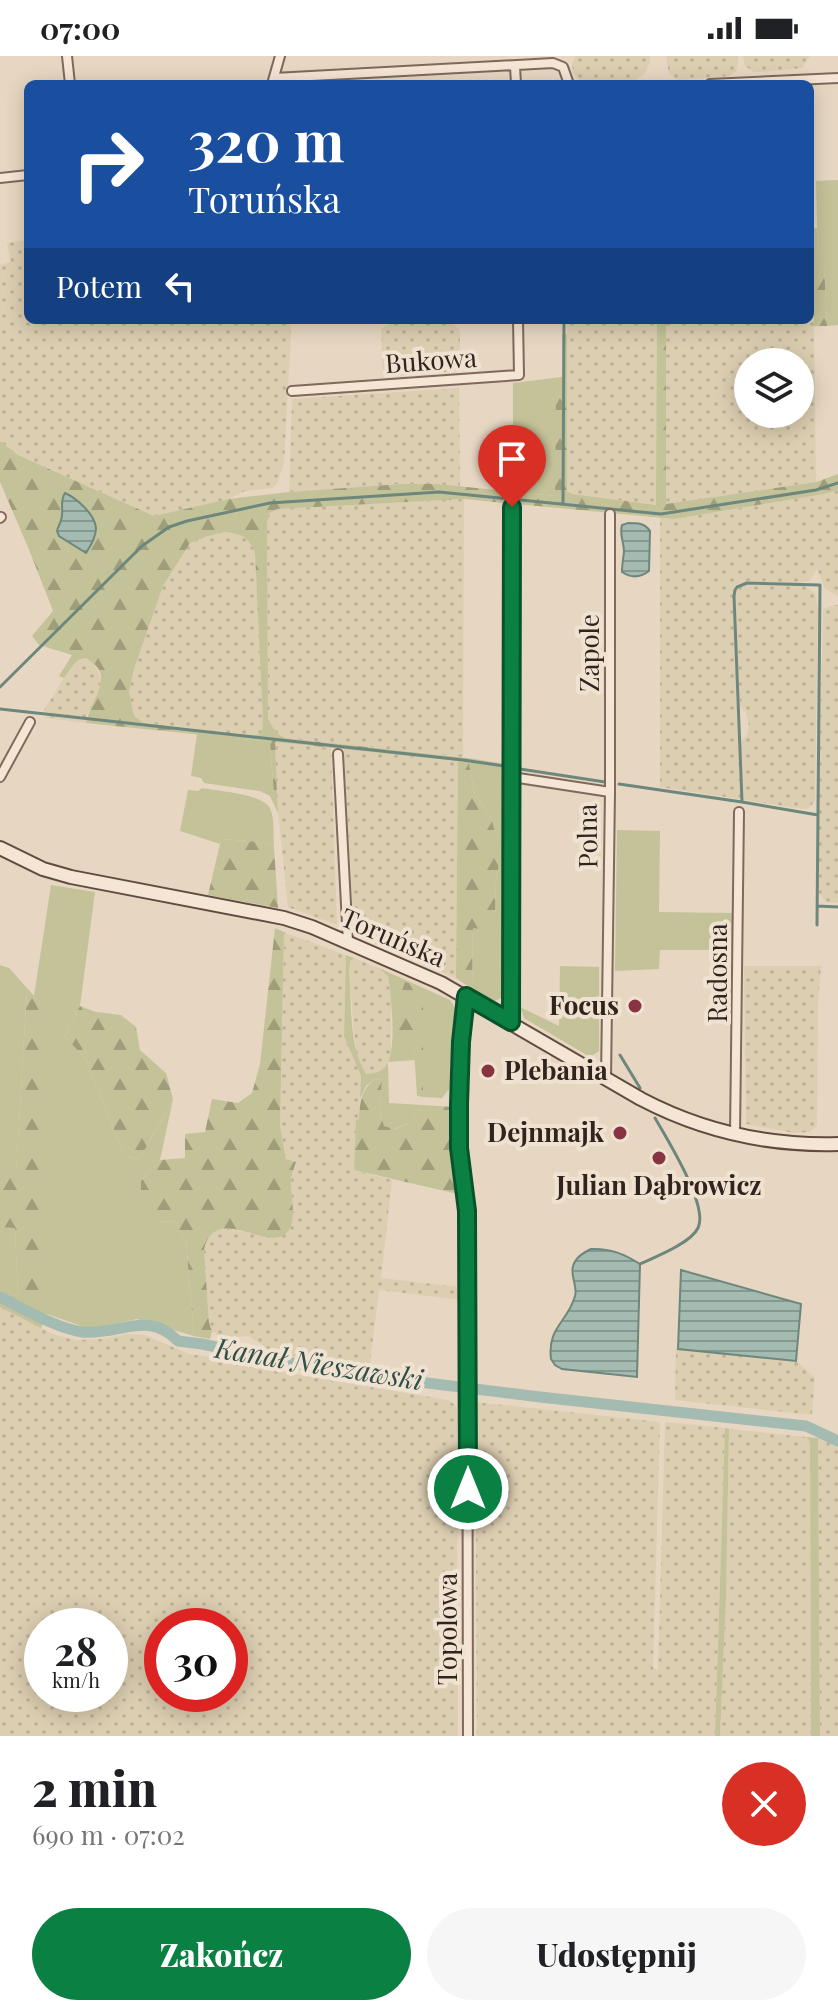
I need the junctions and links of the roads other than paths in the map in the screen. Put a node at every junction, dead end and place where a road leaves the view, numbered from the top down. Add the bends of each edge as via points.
1 (67, 56) edge
2 (280, 56) edge
3 (515, 66) junction
4 (838, 78) edge
5 (70, 80) edge
6 (273, 80) edge
7 (289, 80) edge
8 (516, 80) edge
9 (568, 80) edge
10 (795, 80) edge
11 (24, 175) edge
12 (0, 178) edge
13 (518, 324) edge
14 (292, 391) dead end
15 (512, 507) dead end
16 (610, 514) dead end
17 (30, 722) dead end
18 (338, 754) dead end
19 (0, 777) edge
20 (512, 777) junction
21 (610, 792) junction
22 (739, 812) dead end
23 (0, 848) edge
24 (348, 942) junction
25 (466, 996) junction
26 (511, 1022) junction
27 (606, 1079) junction
28 (735, 1134) junction
29 (838, 1144) edge
30 (468, 1736) edge

1 - 5 street
2 - 6 street
3 - 7 street
3 - 8 street
3 - 9 street via 558,64
4 - 10 street
11 - 12 street
13 - 14 street, Bukowa via 519,375
15 - 20 street
16 - 21 street, Zapole
17 - 19 street
18 - 24 street
20 - 21 street, Polna
20 - 26 street
21 - 27 street, Polna
22 - 28 street, Radosna
23 - 24 main road, Toruńska via 56,873 284,918
24 - 25 main road, Toruńska
25 - 26 main road, Toruńska
25 - 30 street, Topolowa via 459,1148 467,1211
26 - 27 main road, Toruńska
27 - 28 main road, Toruńska via 664,1111
28 - 29 main road, Toruńska

